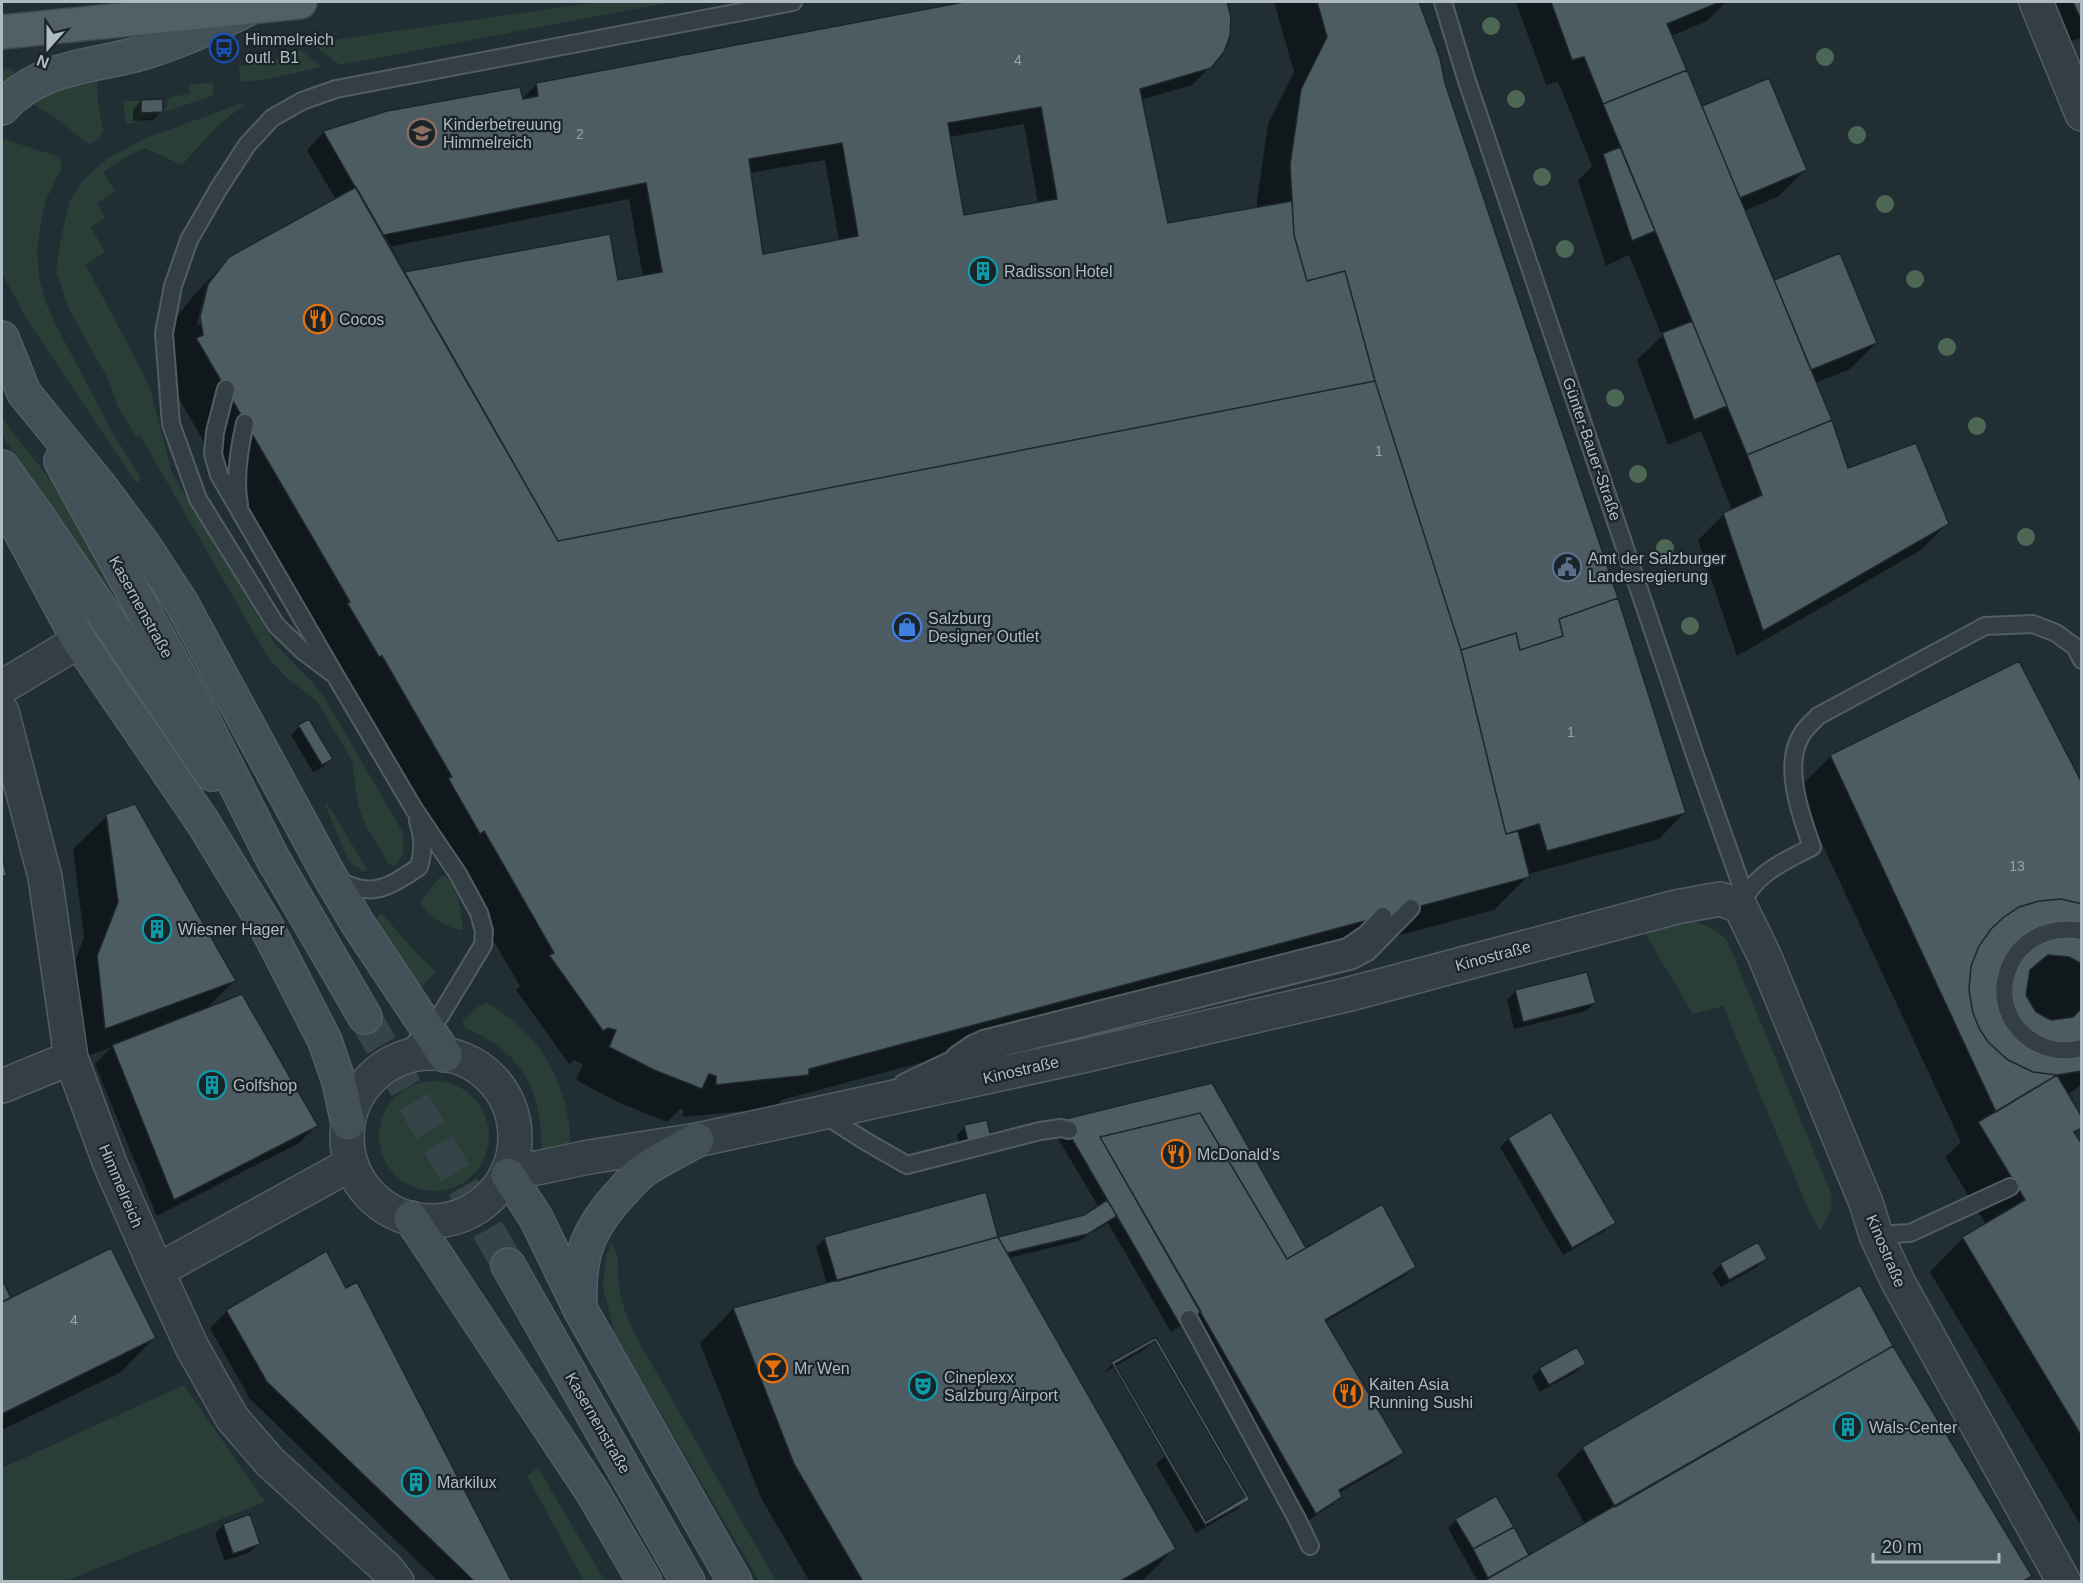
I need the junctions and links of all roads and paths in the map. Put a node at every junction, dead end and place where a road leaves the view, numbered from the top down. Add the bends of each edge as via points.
1 (300, 2) edge
2 (793, 2) edge
3 (1443, 2) edge
4 (2036, 2) edge
5 (252, 7) junction
6 (2, 32) edge
7 (2, 108) edge
8 (2082, 114) edge
9 (2, 338) edge
10 (2, 359) edge
11 (226, 389) dead end
12 (24, 393) junction
13 (245, 423) dead end
14 (2, 467) edge
15 (2, 497) edge
16 (240, 510) junction
17 (79, 641) junction
18 (2082, 660) edge
19 (335, 675) junction
20 (2, 687) edge
21 (2, 712) edge
22 (414, 809) junction
23 (273, 859) junction
24 (329, 874) junction
25 (1742, 901) junction
26 (1411, 908) dead end
27 (1383, 916) dead end
28 (2082, 932) edge
29 (366, 1017) tunnel mouth
30 (436, 1042) junction
31 (2082, 1048) edge
32 (71, 1058) junction
33 (947, 1062) junction
34 (2, 1086) edge
35 (859, 1105) junction
36 (822, 1113) junction
37 (348, 1123) junction
38 (1069, 1130) dead end
39 (697, 1140) junction
40 (351, 1164) junction
41 (509, 1172) junction
42 (2010, 1187) dead end
43 (411, 1218) junction
44 (1876, 1235) junction
45 (508, 1265) tunnel mouth
46 (157, 1270) junction
47 (580, 1309) junction
48 (1189, 1319) dead end
49 (1310, 1546) dead end
50 (641, 1579) edge
51 (397, 1581) edge
52 (688, 1581) edge
53 (735, 1581) edge
54 (2064, 1581) edge

1 - 5 main road
2 - 19 lane via 336,89 272,117 247,144 189,240 173,286 164,333 171,424 198,499 276,625
3 - 25 lane, Günter-Bauer-Straße
4 - 8 street
5 - 6 main road
5 - 7 main road via 206,30 147,51 46,75 26,86
9 - 12 main road
10 - 12 main road, Kasernenstraße
11 - 16 lane via 213,454 219,475
12 - 23 main road, Kasernenstraße via 198,708
12 - 24 main road via 146,547 182,604
13 - 16 lane via 238,473
14 - 23 main road, Kasernenstraße
15 - 17 main road
16 - 19 lane
17 - 20 street
17 - 37 main road via 202,821 265,924 325,1041
18 - 25 lane via 2075,647 2056,633 2033,624 1985,626 1818,716 1802,735 1793,760 1799,810 1812,847 1767,870
19 - 22 lane
21 - 32 street, Himmelreich via 45,878
22 - 24 lane via 423,838 418,867 385,888 368,891 353,888
22 - 30 lane via 458,874 484,931 483,945 440,1016
23 - 29 main road, Kasernenstraße
24 - 30 main road
25 - 35 street, Kinostraße via 1720,899 1676,907 1346,995
25 - 44 street, Kinostraße
26 - 33 lane via 1368,952 1353,960
27 - 33 lane via 1347,947 983,1039
28 - 31 lane via 2048,931 2031,939 2008,968 2004,989 2007,1010 2033,1042 2052,1049
30 - 37 street via 423,1054 382,1069 354,1102
30 - 41 street via 484,1072 499,1089 514,1130 516,1151
32 - 34 street
32 - 46 street, Himmelreich via 110,1164
33 - 35 lane
35 - 36 street, Kinostraße
36 - 38 lane via 907,1165 1040,1131
36 - 39 street, Kinostraße
37 - 40 street
39 - 41 street, Kinostraße
39 - 47 main road via 647,1168 609,1205 591,1231 580,1268
40 - 43 street via 364,1189 385,1208
40 - 46 street
41 - 43 street via 477,1207 456,1217 434,1221
41 - 47 main road
42 - 44 lane via 1910,1233
43 - 50 main road via 593,1493
44 - 54 street, Kinostraße via 1898,1282
45 - 52 main road, Kasernenstraße
46 - 51 street, Himmelreich via 192,1347 232,1418 270,1462
47 - 53 main road
48 - 49 lane

